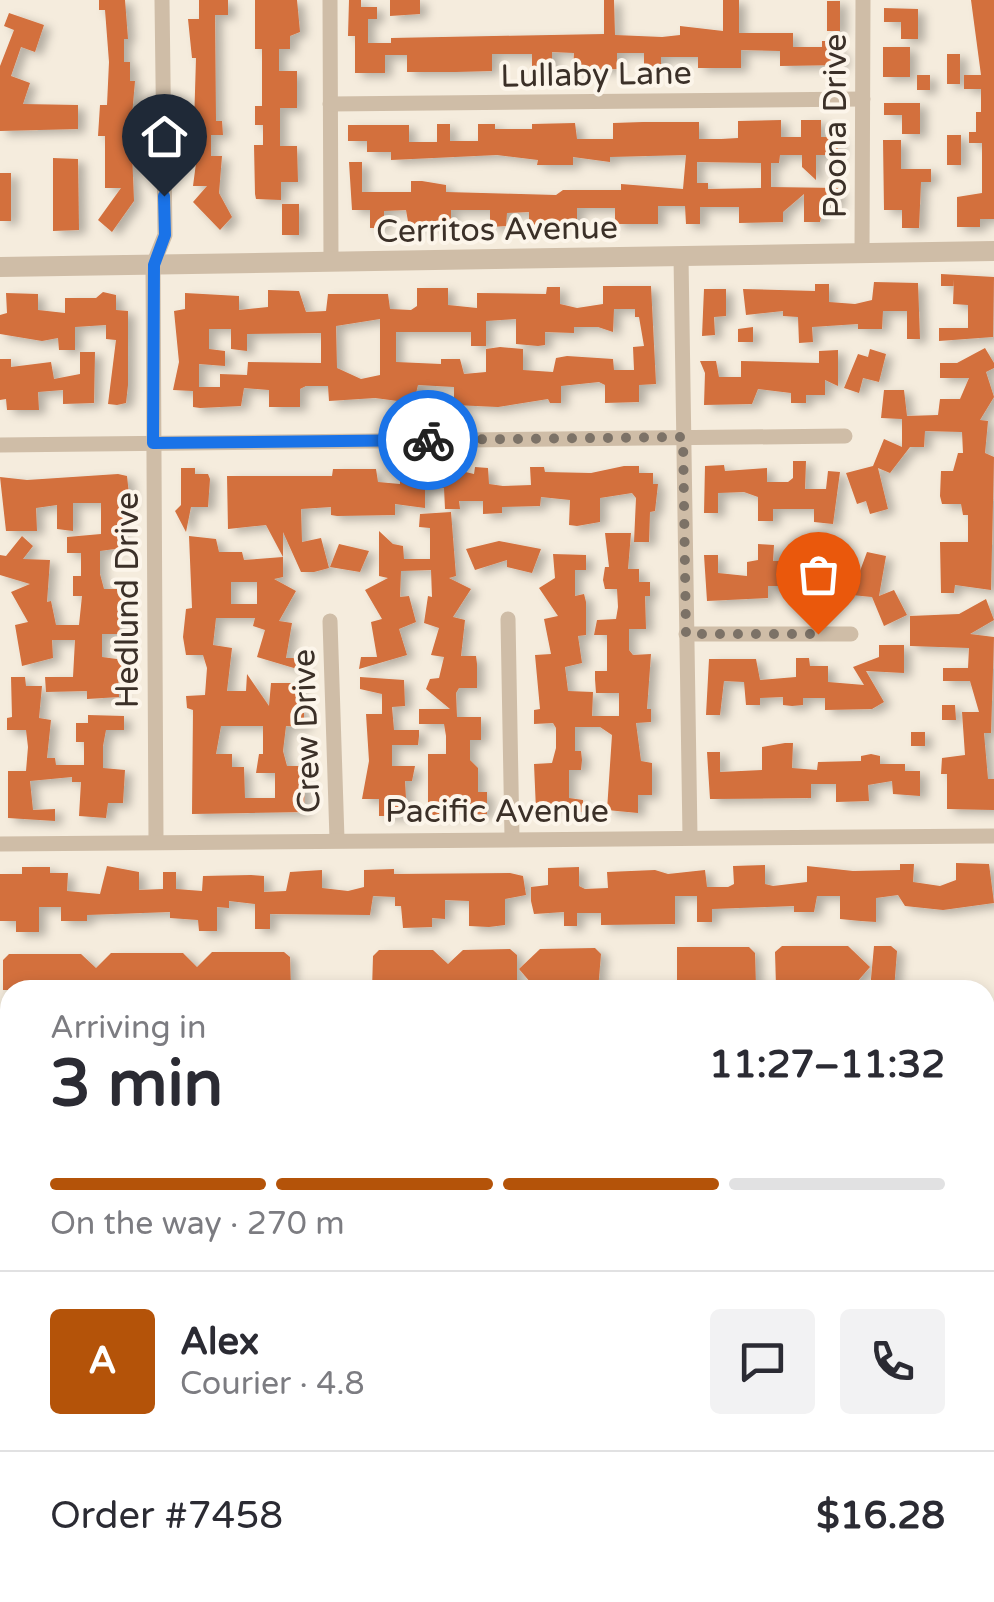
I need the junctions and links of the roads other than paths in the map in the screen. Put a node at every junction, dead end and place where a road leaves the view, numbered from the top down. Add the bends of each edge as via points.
1 (162, 0) edge
2 (330, 0) edge
3 (864, 0) edge
4 (863, 99) junction
5 (330, 104) junction
6 (994, 251) edge
7 (862, 252) junction
8 (681, 256) junction
9 (331, 261) junction
10 (154, 265) junction
11 (0, 267) edge
12 (845, 436) dead end
13 (683, 437) junction
14 (153, 443) junction
15 (0, 445) edge
16 (508, 619) dead end
17 (330, 620) dead end
18 (686, 634) junction
19 (851, 634) dead end
20 (994, 836) edge
21 (690, 837) junction
22 (512, 838) junction
23 (337, 839) junction
24 (156, 841) junction
25 (0, 844) edge

1 - 10 street, Hedlund Drive via 165,235
2 - 5 street
3 - 4 street, Poona Drive
4 - 5 street, Lullaby Lane
4 - 7 street, Poona Drive
5 - 9 street
6 - 7 street, Cerritos Avenue
7 - 8 street, Cerritos Avenue
8 - 9 street, Cerritos Avenue
8 - 13 street
9 - 10 street, Cerritos Avenue
10 - 11 street, Cerritos Avenue
10 - 14 street, Hedlund Drive
12 - 13 street
13 - 14 street
13 - 18 street
14 - 15 street
14 - 24 street, Hedlund Drive
16 - 22 street
17 - 23 street, Crew Drive
18 - 19 street
18 - 21 street
20 - 21 street, Pacific Avenue
21 - 22 street, Pacific Avenue
22 - 23 street, Pacific Avenue
23 - 24 street, Pacific Avenue
24 - 25 street, Pacific Avenue

